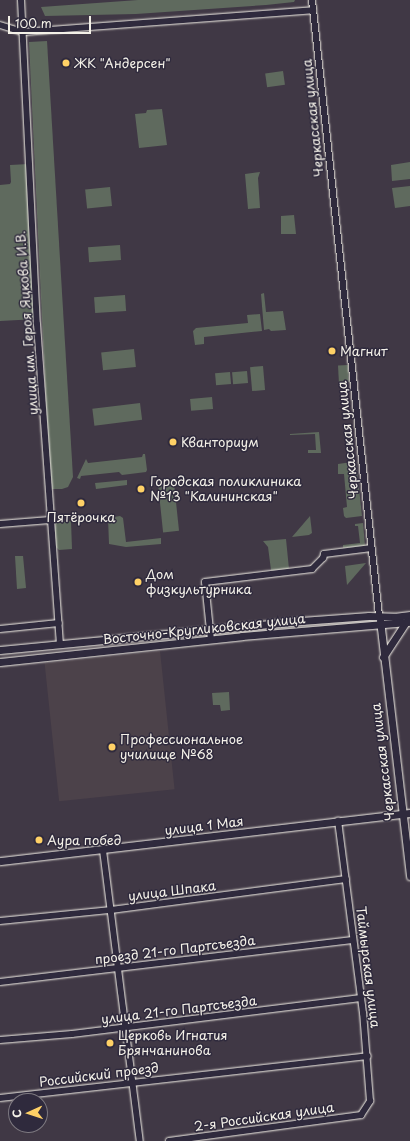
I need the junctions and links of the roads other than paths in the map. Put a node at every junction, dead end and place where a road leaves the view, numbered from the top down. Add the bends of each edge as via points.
1 (21, 0) edge
2 (312, 0) edge
3 (313, 10) junction
4 (0, 25) edge
5 (23, 32) junction
6 (50, 520) junction
7 (0, 524) edge
8 (372, 548) junction
9 (410, 615) edge
10 (379, 616) junction
11 (408, 622) edge
12 (59, 623) junction
13 (380, 624) junction
14 (0, 629) edge
15 (210, 630) junction
16 (211, 640) junction
17 (60, 644) junction
18 (0, 650) edge
19 (383, 657) junction
20 (0, 662) edge
21 (410, 813) edge
22 (402, 814) junction
23 (338, 821) junction
24 (103, 850) junction
25 (0, 861) edge
26 (410, 876) edge
27 (346, 879) junction
28 (111, 910) junction
29 (0, 921) edge
30 (353, 940) junction
31 (118, 969) junction
32 (0, 982) edge
33 (361, 998) junction
34 (126, 1028) junction
35 (0, 1040) edge
36 (368, 1056) junction
37 (132, 1082) junction
38 (0, 1098) edge
39 (361, 1115) joint
40 (140, 1141) edge
41 (169, 1141) edge

1 - 5 street, улица им. Героя Яцкова И.В.
2 - 3 street, Черкасская улица
3 - 5 street
3 - 8 street, Черкасская улица
4 - 5 street
5 - 6 street, улица им. Героя Яцкова И.В.
6 - 7 street
6 - 12 street, улица им. Героя Яцкова И.В.
8 - 10 street, Черкасская улица
8 - 15 street via 324,554 312,569 205,582
9 - 10 street, Восточно-Кругликовская улица
10 - 13 street, Черкасская улица
10 - 15 street, Восточно-Кругликовская улица
11 - 13 street, Восточно-Кругликовская улица
11 - 19 street
12 - 14 street
12 - 17 street, улица им. Героя Яцкова И.В.
13 - 16 street, Восточно-Кругликовская улица
13 - 19 street, Черкасская улица
15 - 16 street
15 - 17 street, Восточно-Кругликовская улица
16 - 20 street, Восточно-Кругликовская улица
17 - 18 street, Восточно-Кругликовская улица
19 - 22 street, Черкасская улица
21 - 22 street, улица 1 Мая
22 - 23 street, улица 1 Мая
22 - 26 street, Черкасская улица
23 - 24 street, улица 1 Мая
23 - 27 street, Таймырская улица
24 - 25 street, улица 1 Мая
24 - 28 street
27 - 28 street, улица Шпака
27 - 30 street, Таймырская улица
28 - 29 street, улица Шпака
28 - 31 street
30 - 31 street, проезд 21-го Партсъезда
30 - 33 street, Таймырская улица
31 - 32 street, проезд 21-го Партсъезда
31 - 34 street
33 - 34 street, улица 21-го Партсъезда
33 - 36 street, Таймырская улица
34 - 35 street, улица 21-го Партсъезда
34 - 37 street
36 - 37 street, Российский проезд
36 - 39 street, Таймырская улица via 370,1101
37 - 38 street, Российский проезд
37 - 40 street
39 - 41 street, 2-я Российская улица

